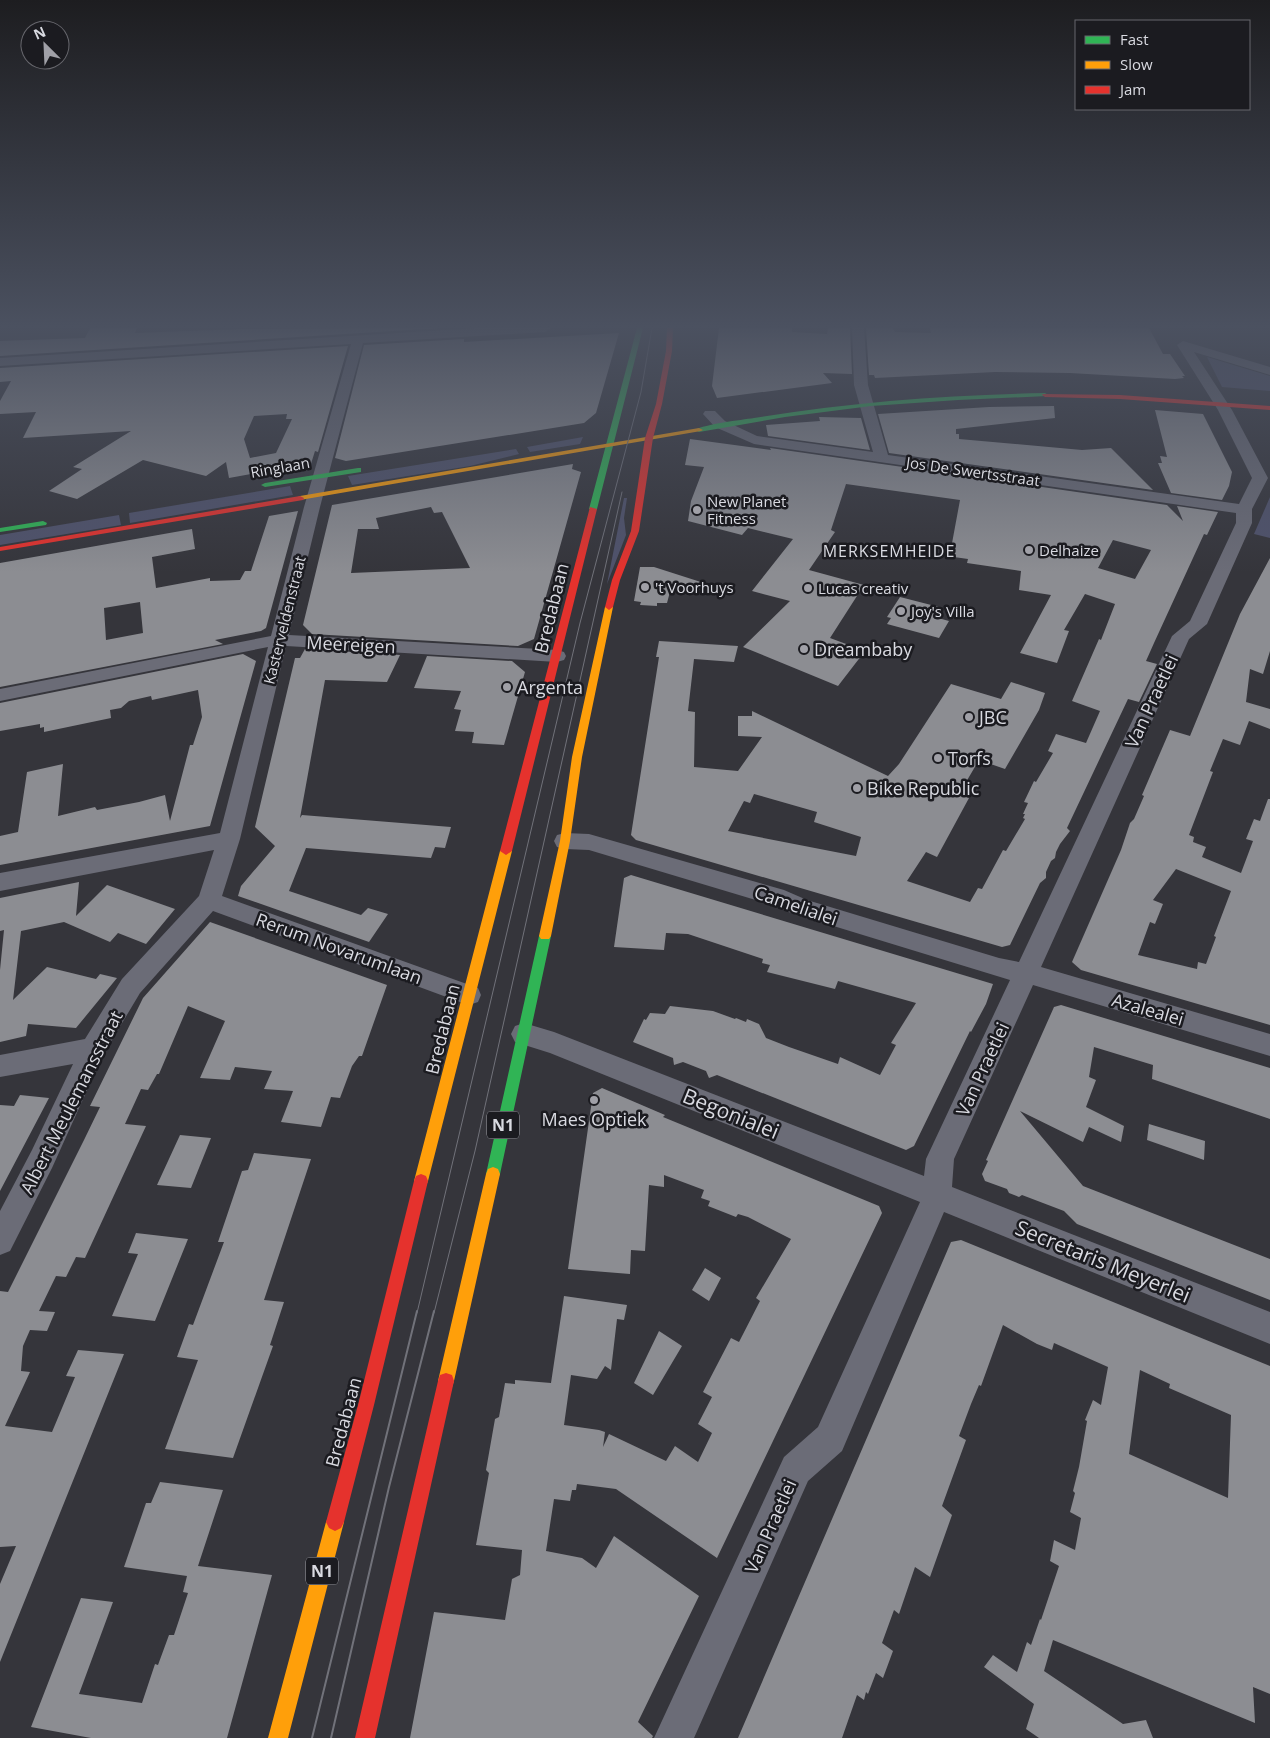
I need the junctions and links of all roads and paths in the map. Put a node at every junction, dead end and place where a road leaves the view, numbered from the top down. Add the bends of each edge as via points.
1 (340, 409) edge
2 (623, 409) edge
3 (662, 409) edge
4 (770, 409) edge
5 (868, 409) edge
6 (1222, 409) edge
7 (728, 411) dead end
8 (710, 418) junction
9 (660, 421) junction
10 (639, 424) dead end
11 (619, 428) junction
12 (597, 431) dead end
13 (648, 438) junction
14 (611, 444) junction
15 (882, 458) junction
16 (371, 468) dead end
17 (322, 476) junction
18 (252, 487) dead end
19 (316, 496) junction
20 (1244, 508) junction
21 (57, 520) dead end
22 (0, 530) edge
23 (0, 549) edge
24 (278, 640) junction
25 (557, 656) junction
26 (0, 695) edge
27 (229, 839) junction
28 (565, 841) junction
29 (0, 882) edge
30 (209, 900) junction
31 (1026, 973) junction
32 (469, 995) junction
33 (524, 1034) junction
34 (1270, 1044) edge
35 (93, 1049) junction
36 (0, 1066) edge
37 (937, 1195) junction
38 (0, 1241) edge
39 (1270, 1328) edge
40 (278, 1738) edge
41 (365, 1738) edge
42 (674, 1738) edge

1 - 17 street, Kasterveldenstraat
2 - 11 main road, Bredabaan / N1
3 - 9 main road, N1
4 - 8 main road
5 - 15 street
6 - 20 street, Van Praetlei via 1260,478
7 - 8 main road
8 - 13 main road, Ringlaan via 673,435
8 - 15 street, Jos De Swertsstraat via 754,440
9 - 10 main road
9 - 13 main road, N1
11 - 12 main road
11 - 14 main road, Bredabaan / N1
13 - 14 main road, Ringlaan
13 - 28 main road, N1 via 635,531 616,580 606,618 577,757
14 - 19 main road, Ringlaan
14 - 25 main road, Bredabaan / N1
15 - 20 street, Jos De Swertsstraat
16 - 17 main road, Ringlaan
17 - 18 main road, Ringlaan
17 - 19 street, Kasterveldenstraat
19 - 23 main road, Ringlaan
19 - 24 street, Kasterveldenstraat
20 - 31 street, Van Praetlei via 1244,524 1198,624 1181,636
21 - 22 main road
24 - 25 street, Meereigen
24 - 26 street, Meereigen
24 - 27 street, Kasterveldenstraat
25 - 32 main road, Bredabaan / N1
27 - 29 street
27 - 30 street, Kasterveldenstraat
28 - 31 street, Camelialei via 590,842 784,899 799,907 999,968
28 - 33 main road, N1
30 - 32 street, Rerum Novarumlaan
30 - 35 street, Albert Meulemansstraat via 131,986
31 - 34 street, Azalealei
31 - 37 street, Van Praetlei via 940,1159
32 - 40 main road, Bredabaan / N1
33 - 37 street, Begonialei via 572,1050
33 - 41 main road, N1
35 - 36 street
35 - 38 street, Albert Meulemansstraat
37 - 39 street, Secretaris Meyerlei
37 - 42 street, Van Praetlei via 830,1439 796,1470

